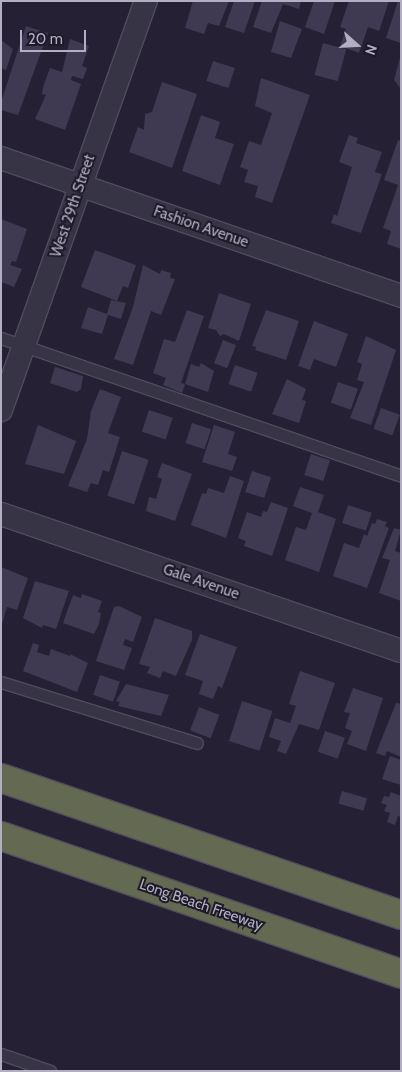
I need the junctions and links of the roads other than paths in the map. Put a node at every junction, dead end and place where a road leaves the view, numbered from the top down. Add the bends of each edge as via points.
1 (146, 1) edge
2 (1, 158) edge
3 (80, 185) junction
4 (401, 296) edge
5 (1, 338) edge
6 (24, 346) junction
7 (1, 410) edge
8 (401, 476) edge
9 (1, 514) edge
10 (401, 651) edge
11 (1, 682) edge
12 (197, 743) dead end
13 (1, 778) edge
14 (1, 836) edge
15 (401, 915) edge
16 (401, 974) edge
17 (1, 1054) edge
18 (50, 1071) edge

1 - 3 street, West 29th Street
2 - 3 street, Fashion Avenue
3 - 4 street, Fashion Avenue
3 - 6 street, West 29th Street
5 - 6 lane
6 - 7 street, West 29th Street
6 - 8 lane
9 - 10 street, Gale Avenue
11 - 12 lane
13 - 15 highway
14 - 16 highway, Long Beach Freeway
17 - 18 lane

